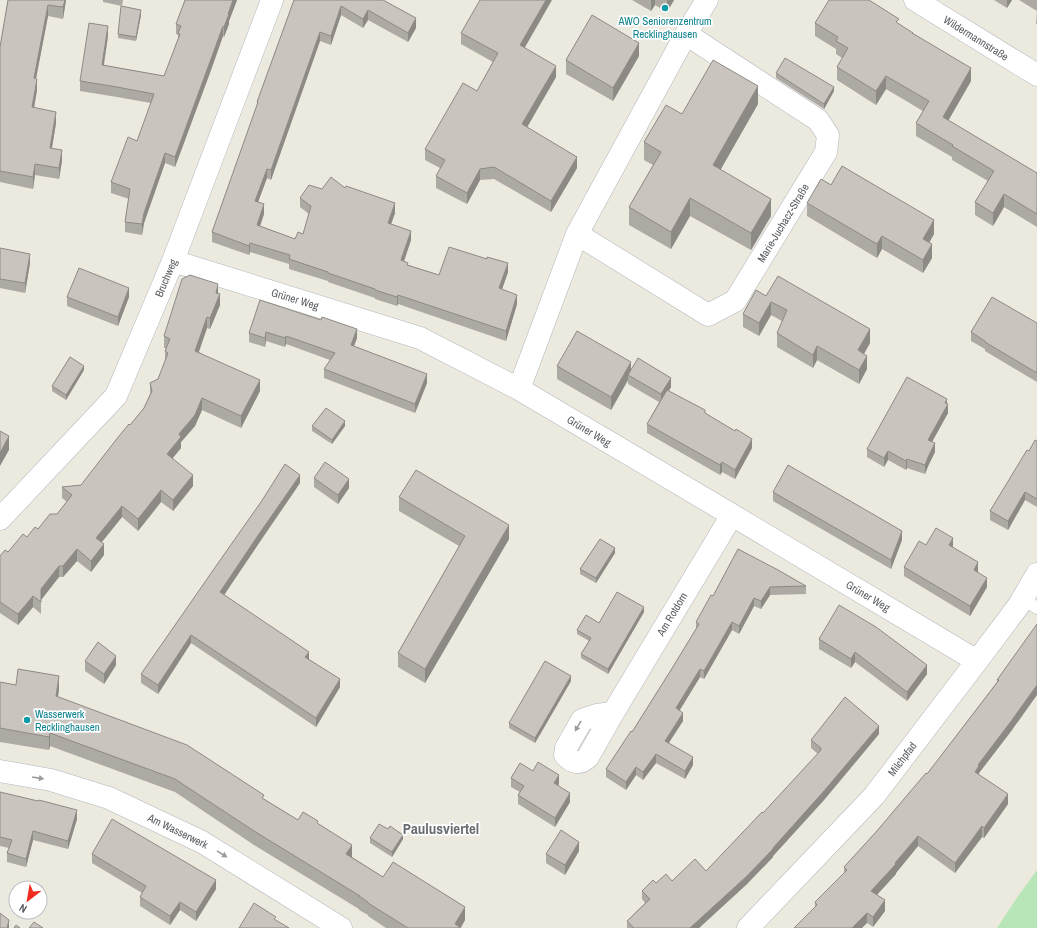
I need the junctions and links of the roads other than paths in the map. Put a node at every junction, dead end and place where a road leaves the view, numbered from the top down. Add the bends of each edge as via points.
1 (272, 0) edge
2 (707, 0) edge
3 (915, 0) edge
4 (686, 34) junction
5 (1037, 75) edge
6 (577, 234) junction
7 (173, 261) junction
8 (519, 389) junction
9 (732, 515) junction
10 (0, 519) edge
11 (1037, 574) edge
12 (1030, 603) edge
13 (977, 661) junction
14 (613, 713) dead end
15 (0, 772) edge
16 (341, 928) edge
17 (748, 928) edge

1 - 7 street, Bruchweg
2 - 4 street
3 - 5 street, Wildermannstraße
4 - 6 street
4 - 6 street, Marie-Juchacz-Straße via 818,120 828,135 826,152 735,301 708,315
6 - 8 street
7 - 8 street, Grüner Weg via 420,338
7 - 10 street, Bruchweg via 116,396
8 - 9 street, Grüner Weg
9 - 13 street, Grüner Weg
9 - 14 street, Am Rotdorn
11 - 12 street, Milchpfad
12 - 13 street, Milchpfad
13 - 17 street, Milchpfad via 874,796
15 -> 16 street, Am Wasserwerk via 52,780 110,798 202,842

